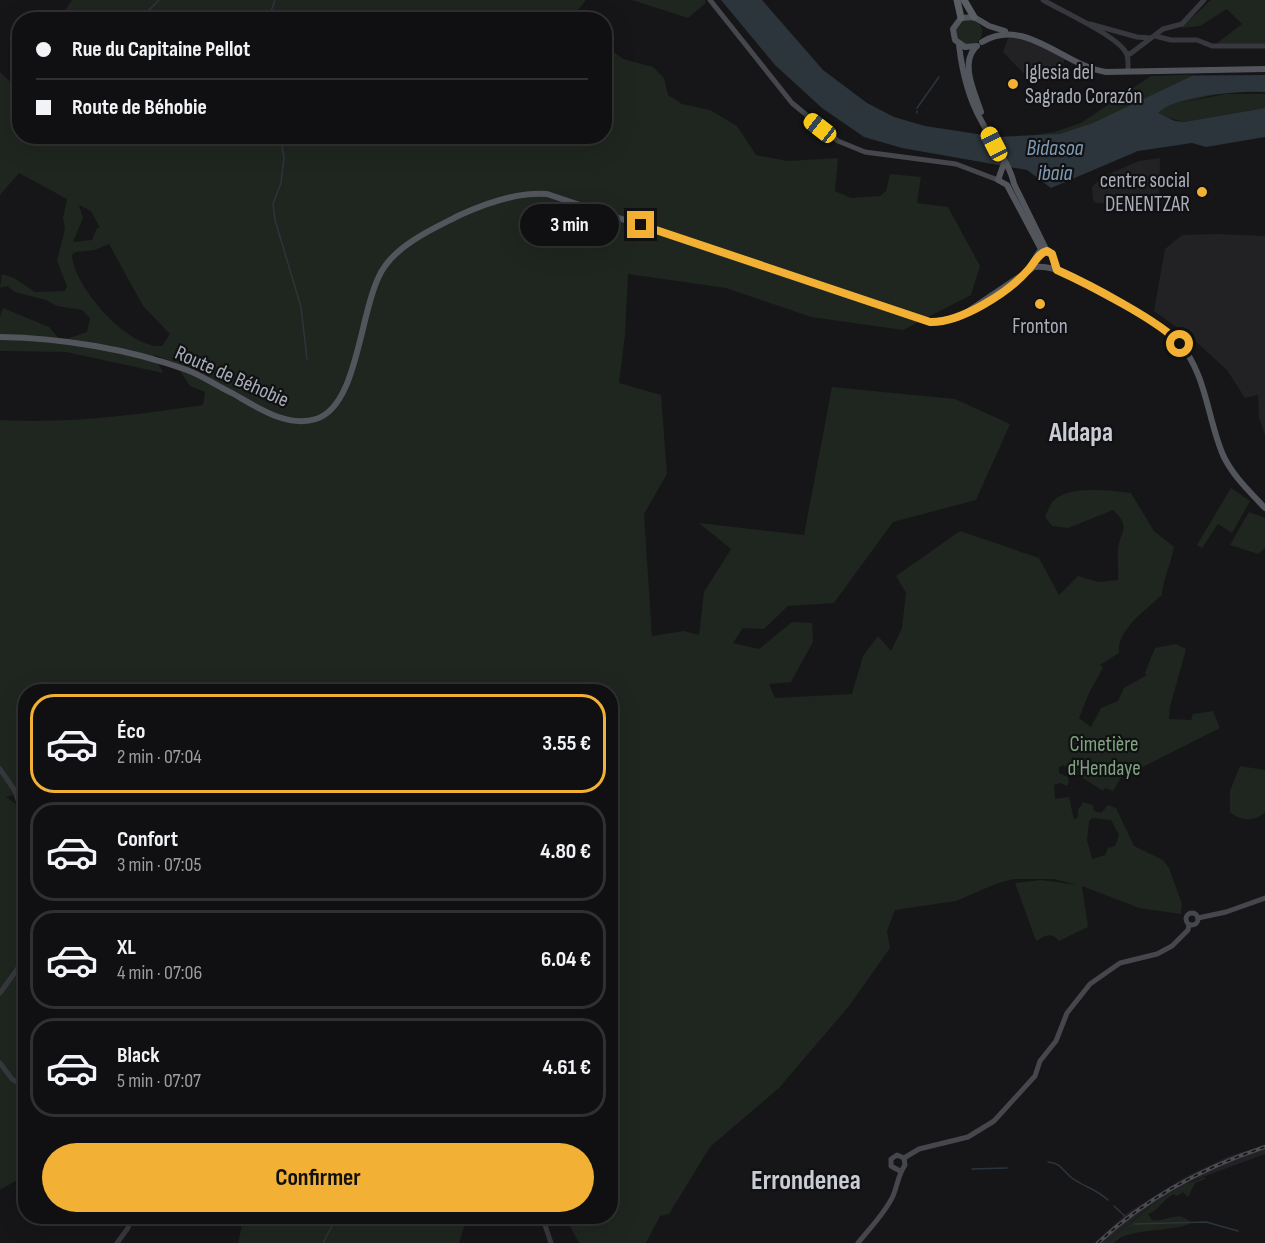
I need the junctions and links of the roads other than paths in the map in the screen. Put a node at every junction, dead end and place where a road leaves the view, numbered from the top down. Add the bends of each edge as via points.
1 (711, 0) edge
2 (1043, 0) edge
3 (1204, 0) edge
4 (959, 1) edge
5 (974, 17) junction
6 (961, 18) junction
7 (982, 22) junction
8 (1084, 22) junction
9 (1155, 36) junction
10 (979, 44) junction
11 (960, 45) junction
12 (1265, 46) edge
13 (1126, 53) junction
14 (1094, 69) junction
15 (1265, 69) edge
16 (1128, 70) junction
17 (1189, 70) junction
18 (988, 133) junction
19 (1004, 163) junction
20 (1011, 171) junction
21 (999, 174) junction
22 (1010, 183) junction
23 (1042, 254) junction
24 (1053, 259) junction
25 (1045, 265) junction
26 (1057, 270) junction
27 (1027, 271) junction
28 (0, 337) edge
29 (1265, 508) edge
30 (0, 769) edge
31 (18, 793) edge
32 (1265, 898) edge
33 (1198, 918) junction
34 (1189, 925) junction
35 (18, 968) edge
36 (0, 993) edge
37 (0, 1063) edge
38 (18, 1082) edge
39 (904, 1158) junction
40 (900, 1171) junction
41 (129, 1224) edge
42 (545, 1224) edge
43 (117, 1243) edge
44 (551, 1243) edge
45 (858, 1243) edge

1 - 21 main road via 786,96 838,141 865,152 945,162
2 - 8 street
3 - 9 street via 1182,24
4 - 5 highway
4 - 6 highway
5 - 6 main road
5 - 7 main road
6 - 11 main road via 953,31
7 - 10 main road via 985,32
7 - 14 main road via 999,30 1028,34
8 - 9 street via 1143,38
8 - 13 street
9 - 12 street via 1197,40 1212,46
9 - 13 street
10 - 11 main road via 968,48
10 - 14 main road via 1000,34 1020,35
10 - 18 main road via 970,54 969,64
11 - 18 main road via 966,82
13 - 16 street
14 - 16 main road
14 - 17 main road
15 - 17 main road
16 - 17 main road
18 - 19 main road
19 - 20 main road
19 - 21 main road
20 - 21 main road
20 - 22 main road
21 - 22 main road
22 - 23 main road
23 - 24 main road
23 - 25 main road
23 - 27 main road, Route de Béhobie
24 - 25 main road
24 - 26 main road
25 - 26 main road
25 - 27 main road, Route de Béhobie
26 - 29 main road via 1171,334 1180,344 1208,400 1227,462
27 - 28 main road, Route de Béhobie via 958,318 930,322 548,194 521,195 496,202 443,227 385,266 376,281 345,387 339,400 319,418 304,422 284,419 190,371 162,362 59,341
30 - 31 street
32 - 33 main road
33 - 34 main road
33 - 34 main road via 1193,913 1187,915
34 - 39 main road via 1172,946 1120,963 1090,984 1067,1013 1035,1076 994,1121 968,1137 919,1149
35 - 36 street
37 - 38 street
39 - 40 main road via 905,1165
39 - 40 main road via 897,1155 891,1159 893,1169
40 - 45 main road via 888,1205
41 - 43 street
42 - 44 street

